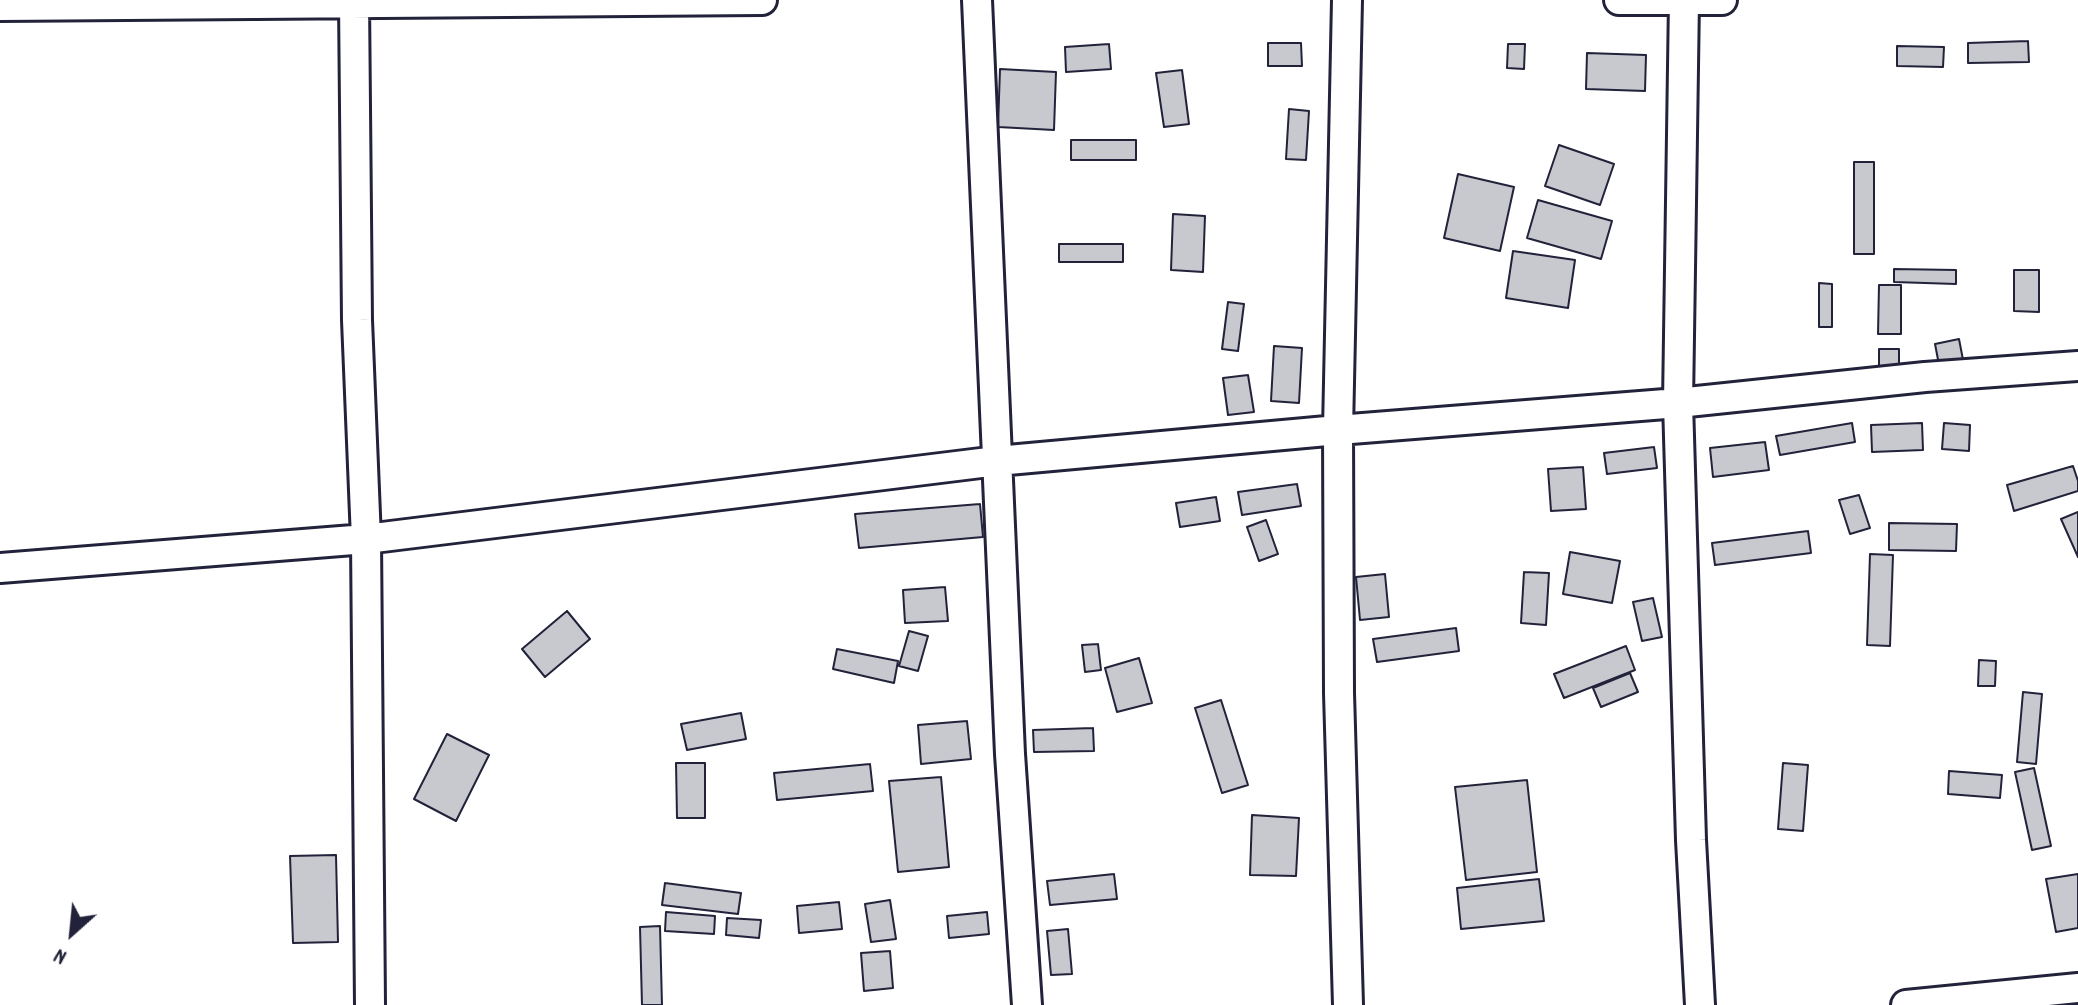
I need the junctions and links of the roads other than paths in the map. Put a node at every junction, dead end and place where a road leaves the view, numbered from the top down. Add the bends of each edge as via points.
1 (762, 0) edge
2 (977, 0) edge
3 (1347, 0) edge
4 (1619, 0) edge
5 (1684, 0) edge
6 (1722, 0) edge
7 (354, 2) edge
8 (0, 6) edge
9 (2078, 366) edge
10 (1678, 403) junction
11 (1338, 430) junction
12 (997, 461) junction
13 (366, 539) junction
14 (0, 568) edge
15 (2078, 988) edge
16 (370, 1005) edge
17 (1027, 1005) edge
18 (1348, 1005) edge
19 (1700, 1005) edge
20 (1906, 1005) edge

1 - 7 street
2 - 12 street
3 - 11 street
4 - 5 street
5 - 6 street
5 - 10 street
7 - 8 street
7 - 13 street via 357,320
9 - 10 street
10 - 11 street
10 - 19 street
11 - 12 street
11 - 18 street
12 - 13 street
12 - 17 street
13 - 14 street
13 - 16 street
15 - 20 street

